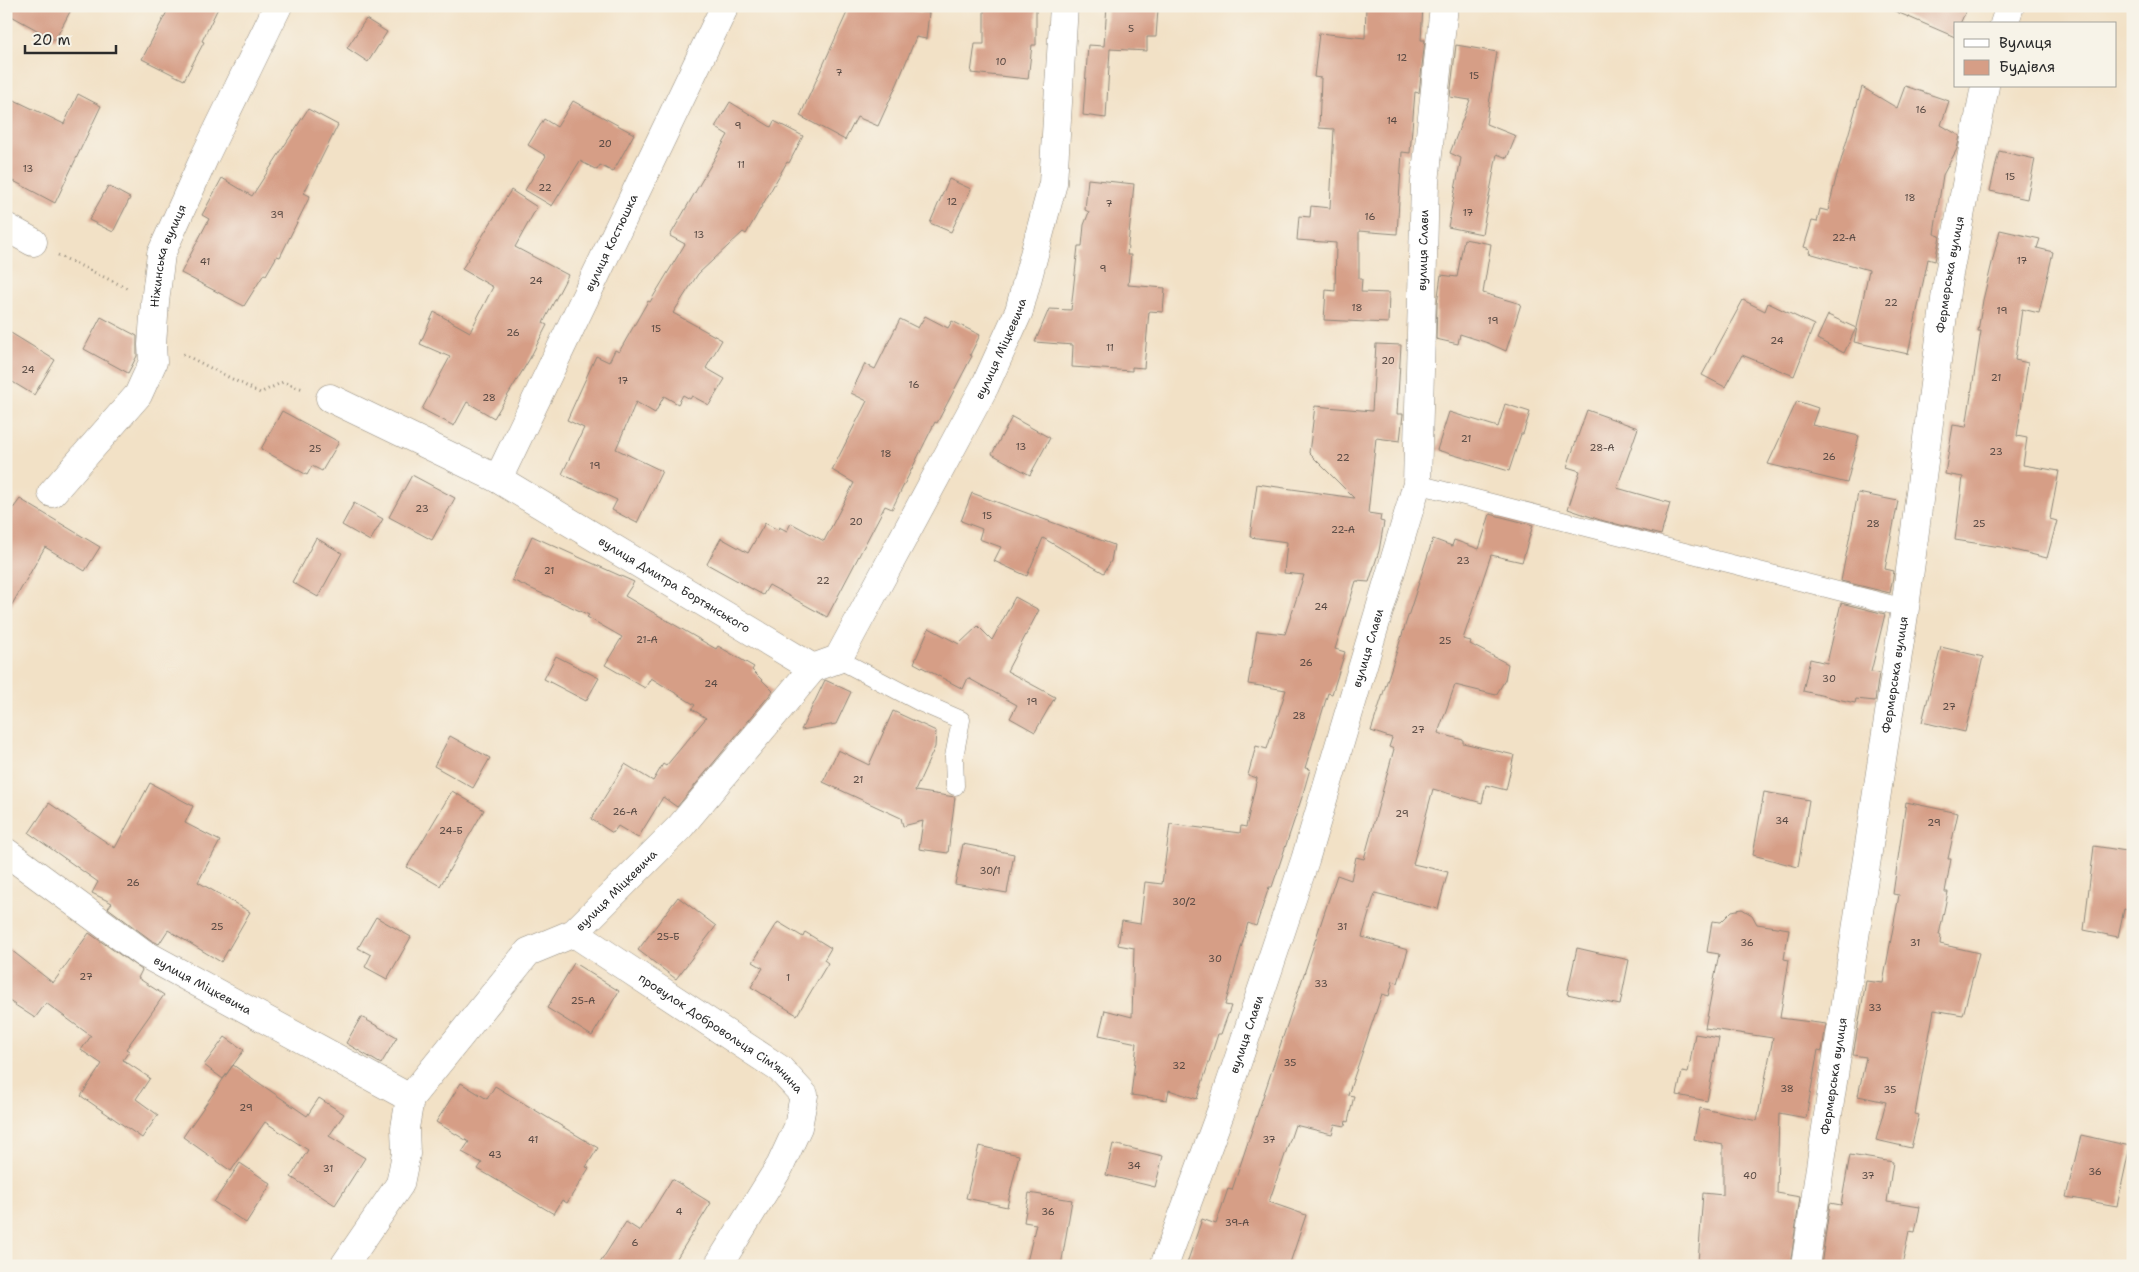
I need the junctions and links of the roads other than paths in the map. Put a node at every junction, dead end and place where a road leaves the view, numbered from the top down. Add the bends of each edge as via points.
1 (278, 6) edge
2 (725, 6) edge
3 (1064, 6) edge
4 (1444, 6) edge
5 (2010, 6) edge
6 (2005, 22) edge
7 (1985, 88) edge
8 (6, 227) edge
9 (33, 242) road end
10 (330, 398) dead end
11 (498, 479) junction
12 (1417, 484) junction
13 (52, 493) dead end
14 (1905, 608) junction
15 (826, 664) junction
16 (955, 786) dead end
17 (6, 852) edge
18 (574, 933) junction
19 (410, 1098) junction
20 (344, 1266) edge
21 (718, 1266) edge
22 (1164, 1266) edge
23 (1805, 1266) edge

1 - 13 street, Ніжинська вулиця via 161,254 154,302 153,362 138,395
2 - 11 street, вулиця Костюшка
3 - 15 street, вулиця Міцкевича via 1053,182 1019,311 985,386
4 - 12 street, вулиця Слави via 1425,182
5 - 6 street
7 - 14 street, Фермерська вулиця via 1947,284
8 - 9 street
10 - 11 street, вулиця Дмитра Бортянського
11 - 15 street, вулиця Дмитра Бортянського
12 - 14 lane
12 - 22 street, вулиця Слави via 1304,860 1221,1111
14 - 23 street, Фермерська вулиця
15 - 16 lane, вулиця Дмитра Бортянського via 961,720 954,757
15 - 18 street, вулиця Міцкевича via 680,827
17 - 19 street, вулиця Міцкевича via 143,953
18 - 19 street, вулиця Міцкевича via 528,952
18 - 21 street, провулок Добровольця Сім'янина via 780,1069 804,1095 798,1127 780,1166
19 - 20 street, вулиця Міцкевича via 400,1184

